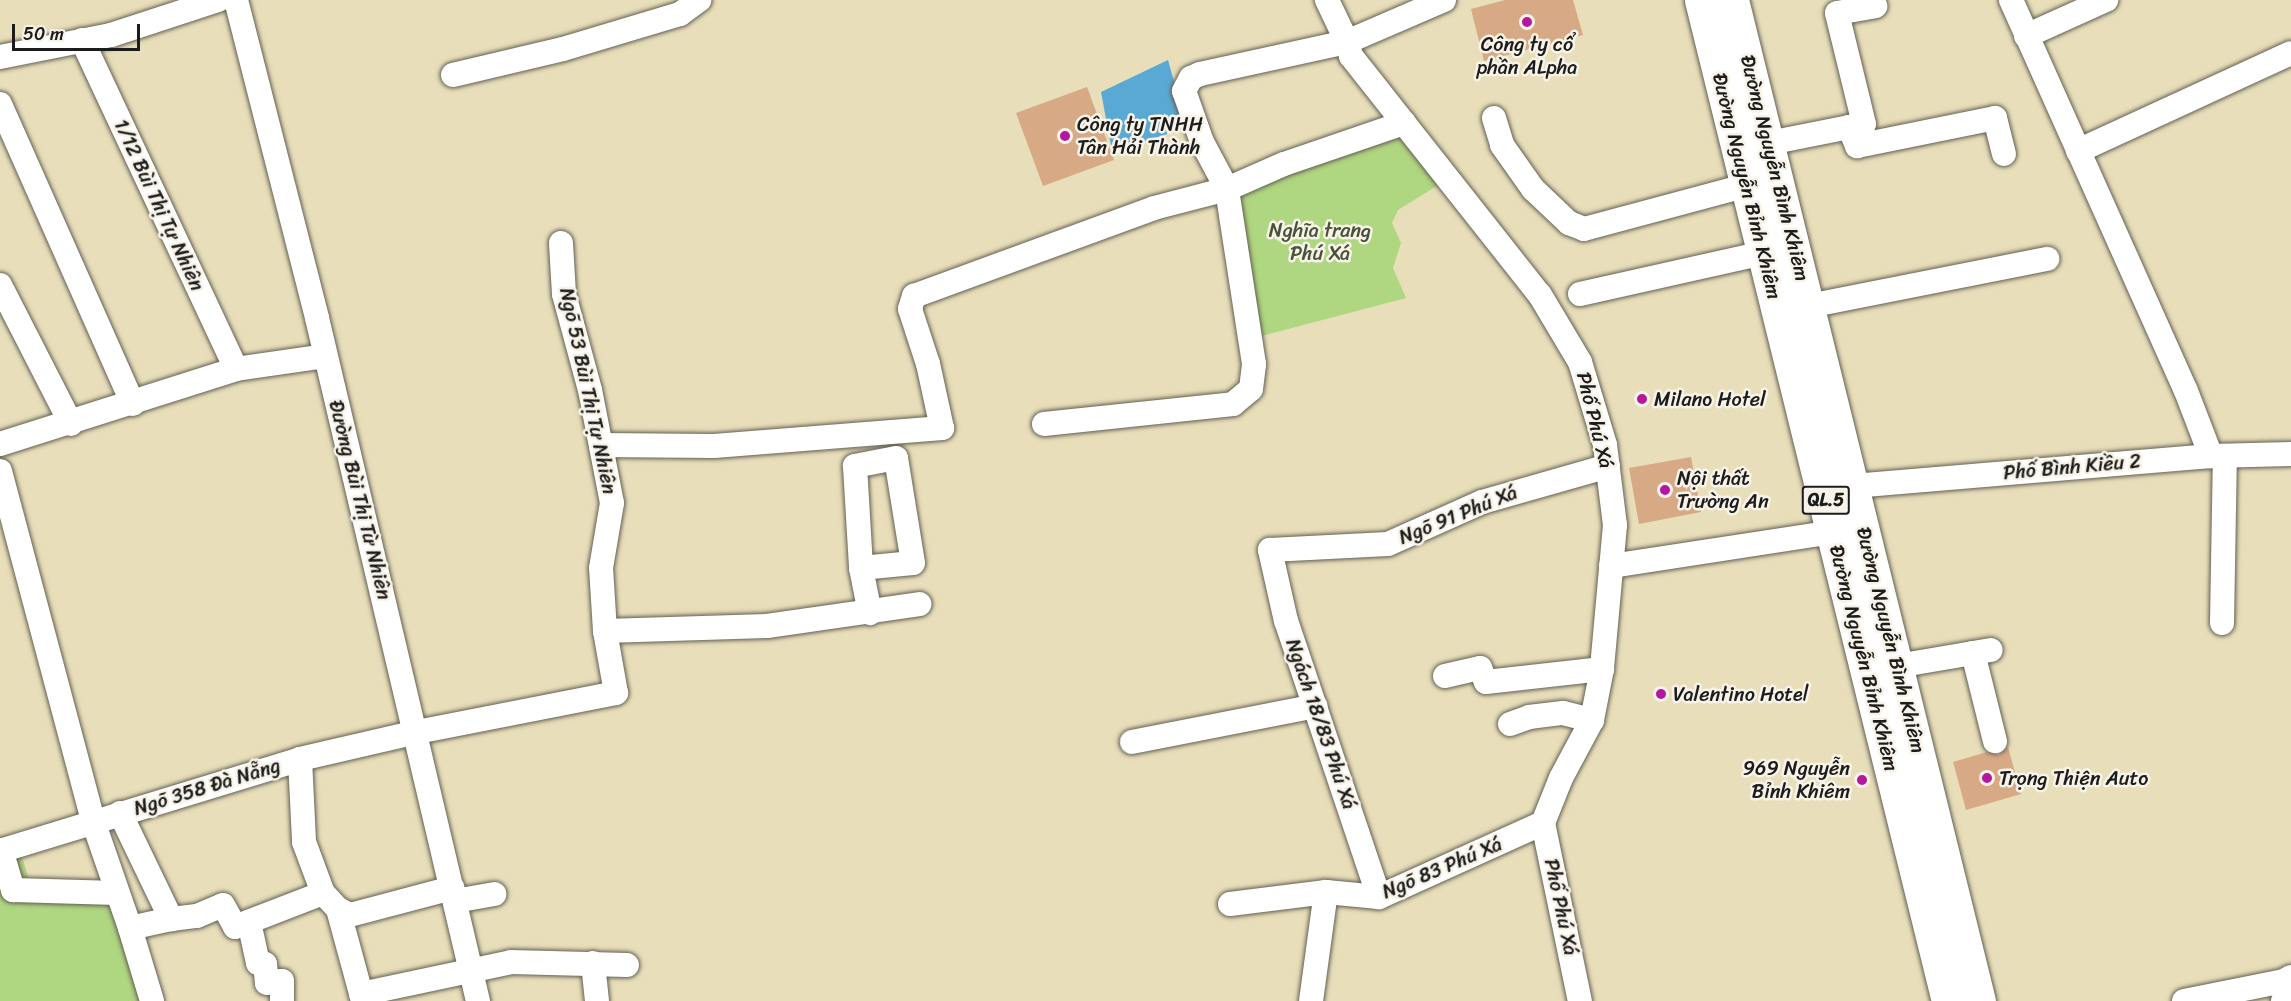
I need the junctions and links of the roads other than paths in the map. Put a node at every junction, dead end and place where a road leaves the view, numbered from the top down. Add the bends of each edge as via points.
1 (218, 0) edge
2 (236, 0) edge
3 (699, 0) edge
4 (1328, 0) edge
5 (1444, 0) edge
6 (1701, 0) edge
7 (1732, 0) edge
8 (2011, 0) edge
9 (2106, 0) edge
10 (1875, 6) dead end
11 (2026, 36) junction
12 (82, 40) junction
13 (1347, 42) junction
14 (2291, 53) edge
15 (0, 57) edge
16 (453, 75) dead end
17 (0, 104) edge
18 (1494, 118) dead end
19 (1404, 123) junction
20 (1849, 127) junction
21 (1769, 143) junction
22 (2078, 151) junction
23 (2004, 154) dead end
24 (1745, 186) junction
25 (1227, 189) junction
26 (561, 243) dead end
27 (1762, 253) junction
28 (2047, 259) dead end
29 (0, 285) edge
30 (1580, 294) dead end
31 (1809, 306) junction
32 (325, 356) junction
33 (236, 369) junction
34 (133, 404) junction
35 (71, 424) junction
36 (1044, 424) dead end
37 (0, 444) edge
38 (601, 445) junction
39 (2291, 454) edge
40 (2218, 456) junction
41 (1608, 466) junction
42 (0, 471) edge
43 (1853, 486) junction
44 (1834, 532) junction
45 (1270, 550) joint
46 (1611, 566) junction
47 (861, 568) dead end
48 (919, 604) dead end
49 (870, 613) junction
50 (2222, 623) dead end
51 (604, 631) junction
52 (1897, 666) junction
53 (1602, 669) junction
54 (1445, 676) dead end
55 (1315, 706) junction
56 (1592, 720) junction
57 (1510, 724) dead end
58 (417, 732) junction
59 (1995, 741) dead end
60 (1132, 742) dead end
61 (300, 759) junction
62 (120, 813) junction
63 (93, 821) junction
64 (1543, 824) junction
65 (0, 850) edge
66 (1326, 892) junction
67 (117, 893) junction
68 (454, 894) junction
69 (494, 894) dead end
70 (1379, 897) junction
71 (330, 901) junction
72 (1230, 904) dead end
73 (171, 919) junction
74 (249, 922) junction
75 (130, 928) junction
76 (592, 963) junction
77 (627, 965) dead end
78 (472, 972) junction
79 (2291, 977) edge
80 (362, 998) edge
81 (2291, 999) edge
82 (152, 1001) edge
83 (282, 1001) edge
84 (478, 1001) edge
85 (597, 1001) edge
86 (1311, 1001) edge
87 (1580, 1001) edge
88 (1948, 1001) edge
89 (1978, 1001) edge
90 (2184, 1001) edge
91 (2283, 1001) edge

1 - 12 street via 111,35
2 - 32 street, Đường Bùi Thị Từ Nhiên
3 - 16 street via 681,14 563,49
4 - 13 street, Phố Phú Xá
5 - 13 street
6 - 24 highway, Đường Nguyễn Bỉnh Khiêm / QL.5
7 - 21 highway, Đường Nguyễn Bình Khiêm / QL.5
8 - 11 street
9 - 11 street
10 - 20 street via 1837,13 1864,124
11 - 22 street
12 - 15 street
12 - 33 street, 1/12 Bùi Thị Tự Nhiên
13 - 19 street, Phố Phú Xá via 1351,56
13 - 25 street via 1200,74 1186,83 1186,99 1202,142
14 - 22 street
17 - 34 street
18 - 24 street via 1502,145 1533,189 1569,223 1584,229
19 - 25 street via 1284,164
19 - 41 street, Phố Phú Xá via 1540,295 1580,362
20 - 21 street
20 - 23 street via 1857,146 1995,118
21 - 31 highway, Đường Nguyễn Bình Khiêm / QL.5
22 - 40 street
24 - 27 highway, Đường Nguyễn Bỉnh Khiêm / QL.5
25 - 36 street via 1254,364 1251,389 1244,399 1233,404
25 - 38 street via 1154,208 914,296 910,309 928,364 942,428 714,446
26 - 38 street, Ngõ 53 Bùi Thị Tự Nhiên via 564,294
27 - 30 street
27 - 44 highway, Đường Nguyễn Bỉnh Khiêm / QL.5
28 - 31 street
29 - 35 street
31 - 43 highway, Đường Nguyễn Bình Khiêm / QL.5
32 - 33 street
32 - 58 street, Đường Bùi Thị Từ Nhiên
33 - 34 street
34 - 35 street
35 - 37 street
38 - 51 street, Ngõ 53 Bùi Thị Tự Nhiên via 612,503 601,568
39 - 40 street, Phố Bình Kiều 2
40 - 43 street, Phố Bình Kiều 2
40 - 50 street
41 - 45 street, Ngõ 91 Phú Xá via 1482,502 1388,544
41 - 46 street, Phố Phú Xá via 1615,525
42 - 63 street
43 - 52 highway, Đường Nguyễn Bình Khiêm / QL.5
44 - 46 street
44 - 88 highway, Đường Nguyễn Bỉnh Khiêm / QL.5
45 - 55 street, Ngách 18/83 Phú Xá via 1286,621
46 - 53 street, Phố Phú Xá
47 - 49 street
48 - 49 street
49 - 51 street via 766,626
51 - 58 street, Ngõ 53 Bùi Thị Tự Nhiên via 616,693
52 - 59 street via 1982,652
52 - 89 highway, Đường Nguyễn Bình Khiêm / QL.5
53 - 54 street via 1486,682 1480,668
53 - 56 street, Phố Phú Xá
55 - 60 street
55 - 70 street, Ngách 18/83 Phú Xá
56 - 57 street via 1563,713
56 - 64 street, Phố Phú Xá via 1561,778
58 - 61 street, Ngõ 358 Đà Nẵng
58 - 68 street, Đường Bùi Thị Từ Nhiên
61 - 62 street, Ngõ 358 Đà Nẵng
61 - 71 street via 304,842
62 - 63 street, Ngõ 358 Đà Nẵng
62 - 73 street
63 - 65 street, Ngõ 358 Đà Nẵng
63 - 67 street
64 - 70 street, Ngõ 83 Phú Xá
64 - 87 street, Phố Phú Xá
65 - 67 street via 13,890
66 - 70 street, Ngõ 83 Phú Xá
66 - 72 street, Ngõ 83 Phú Xá
66 - 86 street
67 - 75 street
68 - 69 street
68 - 71 street via 350,915
68 - 78 street, Đường Bùi Thị Từ Nhiên
71 - 74 street
71 - 80 street
73 - 74 street via 197,916 224,905 235,927
73 - 75 street
74 - 83 street via 258,963 265,964 267,983 282,981
75 - 82 street
76 - 77 street
76 - 78 street via 511,962
76 - 85 street
78 - 80 street
78 - 84 street, Đường Bùi Thị Từ Nhiên
79 - 90 street
81 - 91 street

